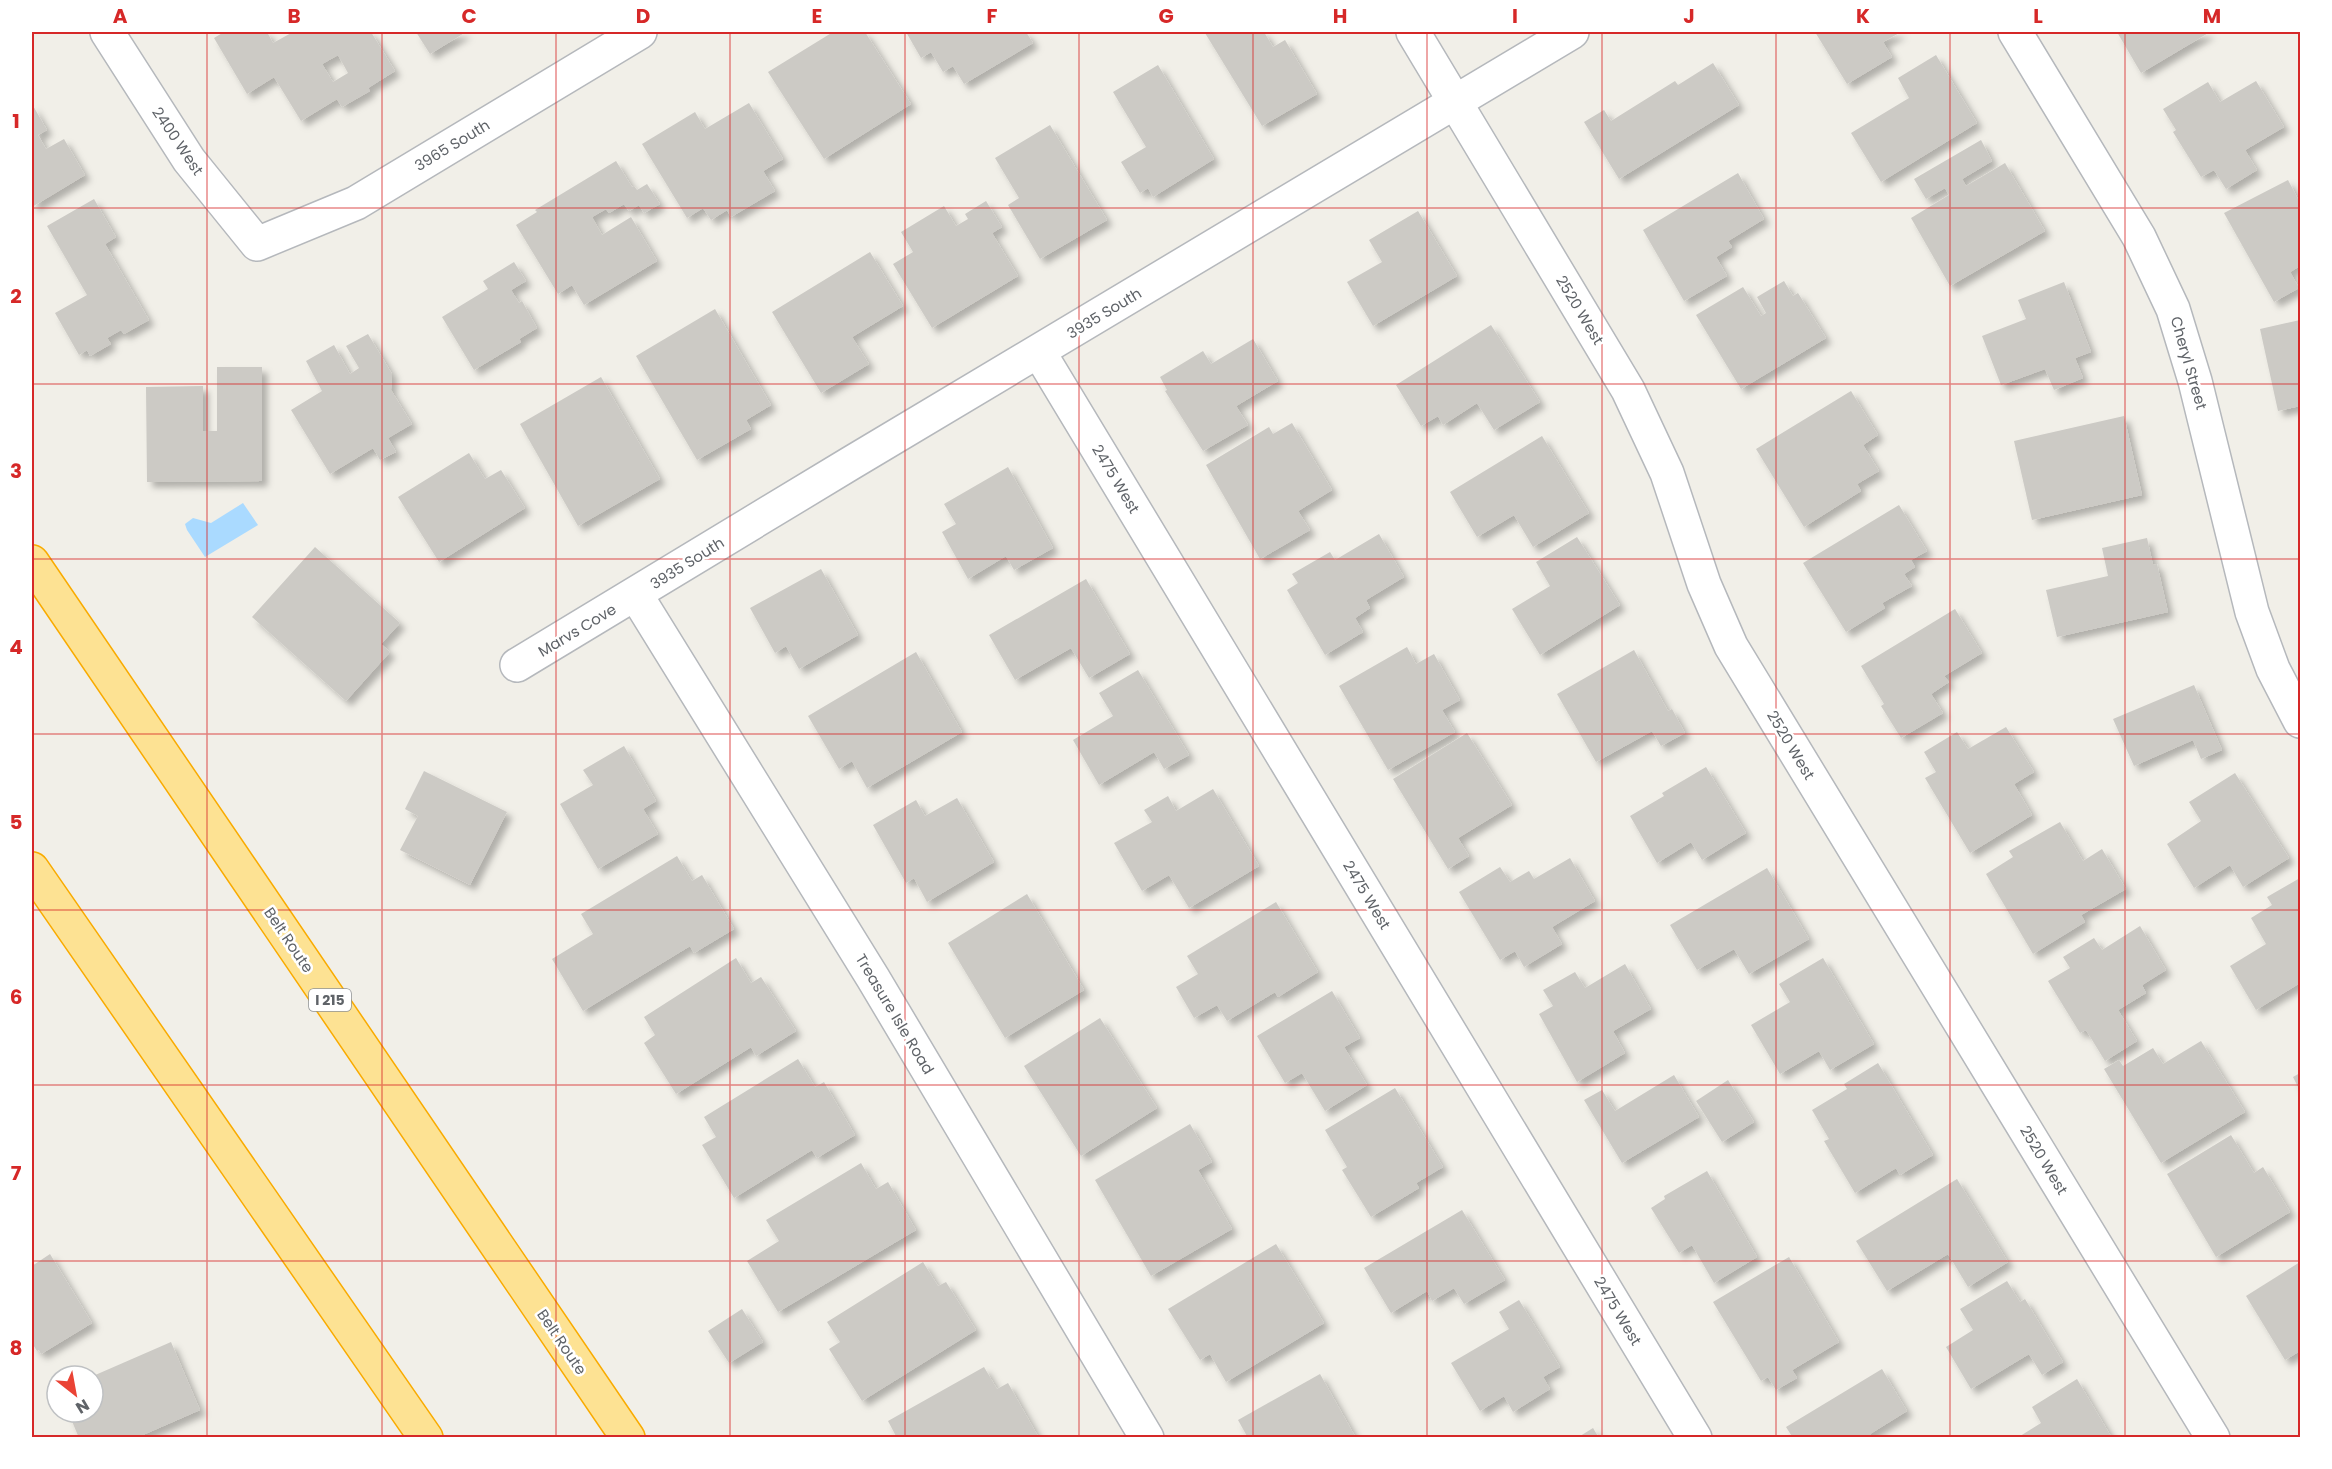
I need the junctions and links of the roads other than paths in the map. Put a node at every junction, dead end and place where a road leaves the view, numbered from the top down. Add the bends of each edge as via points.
1 (107, 32) edge
2 (640, 32) edge
3 (1413, 32) edge
4 (1572, 32) edge
5 (2015, 32) edge
6 (1455, 101) junction
7 (257, 244) joint
8 (1039, 352) junction
9 (32, 562) edge
10 (636, 595) junction
11 (517, 665) dead end
12 (2301, 721) edge
13 (32, 869) edge
14 (426, 1437) edge
15 (628, 1437) edge
16 (1147, 1437) edge
17 (1695, 1437) edge
18 (2213, 1437) edge

1 - 7 street, 2400 West via 189,160
2 - 7 street, 3965 South via 356,203
3 - 6 street, 2520 West
4 - 6 street, 3935 South
5 - 12 street, Cheryl Street via 2139,237 2173,309 2195,381 2252,612 2273,669
6 - 8 street, 3935 South
6 - 18 street, 2520 West via 1628,390 1667,473 1704,584 1731,646
8 - 10 street, 3935 South
8 - 17 street, 2475 West
9 - 15 highway, Belt Route / I 215
10 - 11 street, Marvs Cove
10 - 16 street, Treasure Isle Road via 873,978
13 - 14 highway

